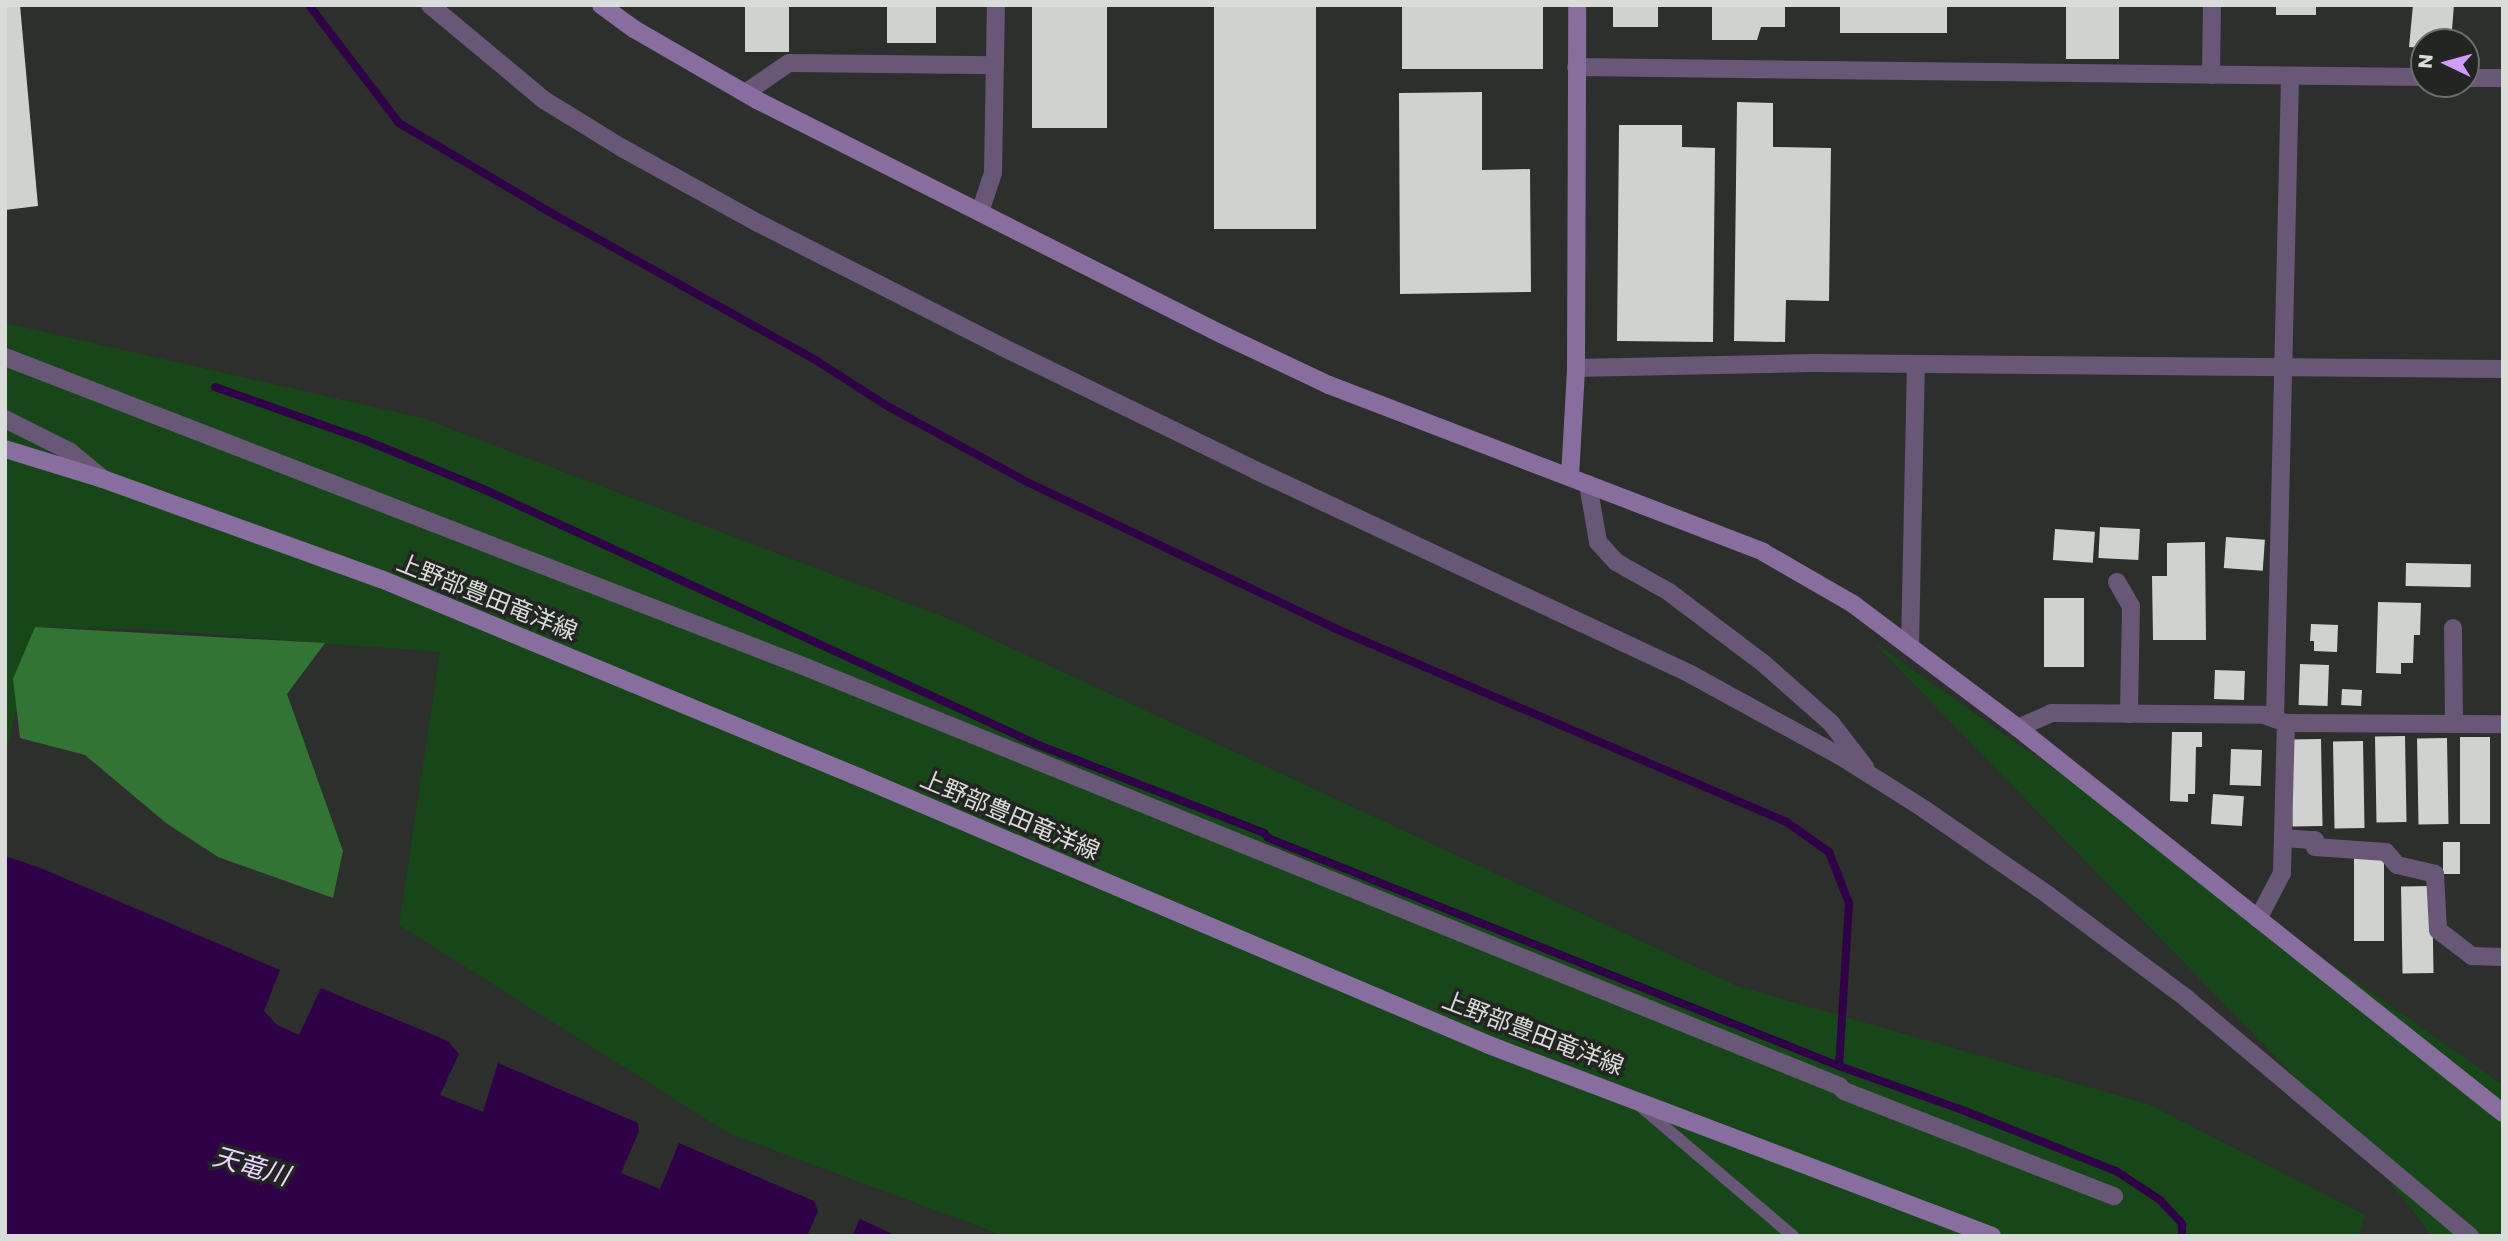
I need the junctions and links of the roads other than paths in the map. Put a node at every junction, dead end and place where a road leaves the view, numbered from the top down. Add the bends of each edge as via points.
1 (430, 5) edge
2 (600, 5) edge
3 (996, 5) edge
4 (1577, 5) edge
5 (2212, 5) edge
6 (995, 65) junction
7 (1576, 67) junction
8 (2211, 75) junction
9 (2290, 76) junction
10 (2410, 77) edge
11 (2480, 78) edge
12 (2503, 78) edge
13 (745, 93) junction
14 (980, 212) junction
15 (5, 357) edge
16 (1916, 364) junction
17 (1576, 368) junction
18 (2283, 368) junction
19 (2503, 369) edge
20 (5, 419) edge
21 (5, 449) edge
22 (1570, 477) junction
23 (103, 479) junction
24 (1588, 484) junction
25 (2117, 582) dead end
26 (2453, 628) dead end
27 (1910, 647) junction
28 (2129, 714) junction
29 (2281, 721) junction
30 (2454, 723) junction
31 (2503, 724) edge
32 (2018, 728) junction
33 (1874, 778) junction
34 (2283, 838) junction
35 (2258, 919) junction
36 (2503, 957) edge
37 (1628, 1096) junction
38 (2503, 1113) edge
39 (2114, 1196) dead end
40 (1793, 1236) edge
41 (1992, 1236) edge
42 (2470, 1236) edge

1 - 33 street via 544,100 758,223 1255,470 1692,675
2 - 13 street via 634,30
3 - 6 street
4 - 7 street
5 - 8 street
6 - 13 street via 789,63
6 - 14 street via 993,173
7 - 8 street
7 - 17 street
8 - 9 street
9 - 10 street
9 - 18 street
11 - 12 street
13 - 14 street
14 - 22 street via 1329,385
15 - 39 street via 808,668 1844,1091
16 - 17 street
16 - 18 street
16 - 27 street
17 - 22 street
18 - 19 street
18 - 29 street
20 - 23 street via 69,451
21 - 23 street, 上野部豊田竜洋線
22 - 24 street
23 - 37 street, 上野部豊田竜洋線 via 381,579 1489,1045
24 - 27 street via 1763,552 1853,604
24 - 33 street via 1598,542 1616,562 1670,592 1763,663 1831,723
25 - 28 street via 2132,606
26 - 30 street
27 - 32 street
28 - 29 street via 2264,715
28 - 32 street via 2051,713
29 - 30 street
29 - 34 street
30 - 31 street
32 - 35 street
33 - 42 street via 2048,895 2186,998
34 - 35 street via 2282,873
34 - 36 street via 2315,840 2315,847 2386,852 2397,864 2435,874 2438,930 2472,956
35 - 38 street
37 - 40 lane
37 - 41 street, 上野部豊田竜洋線

